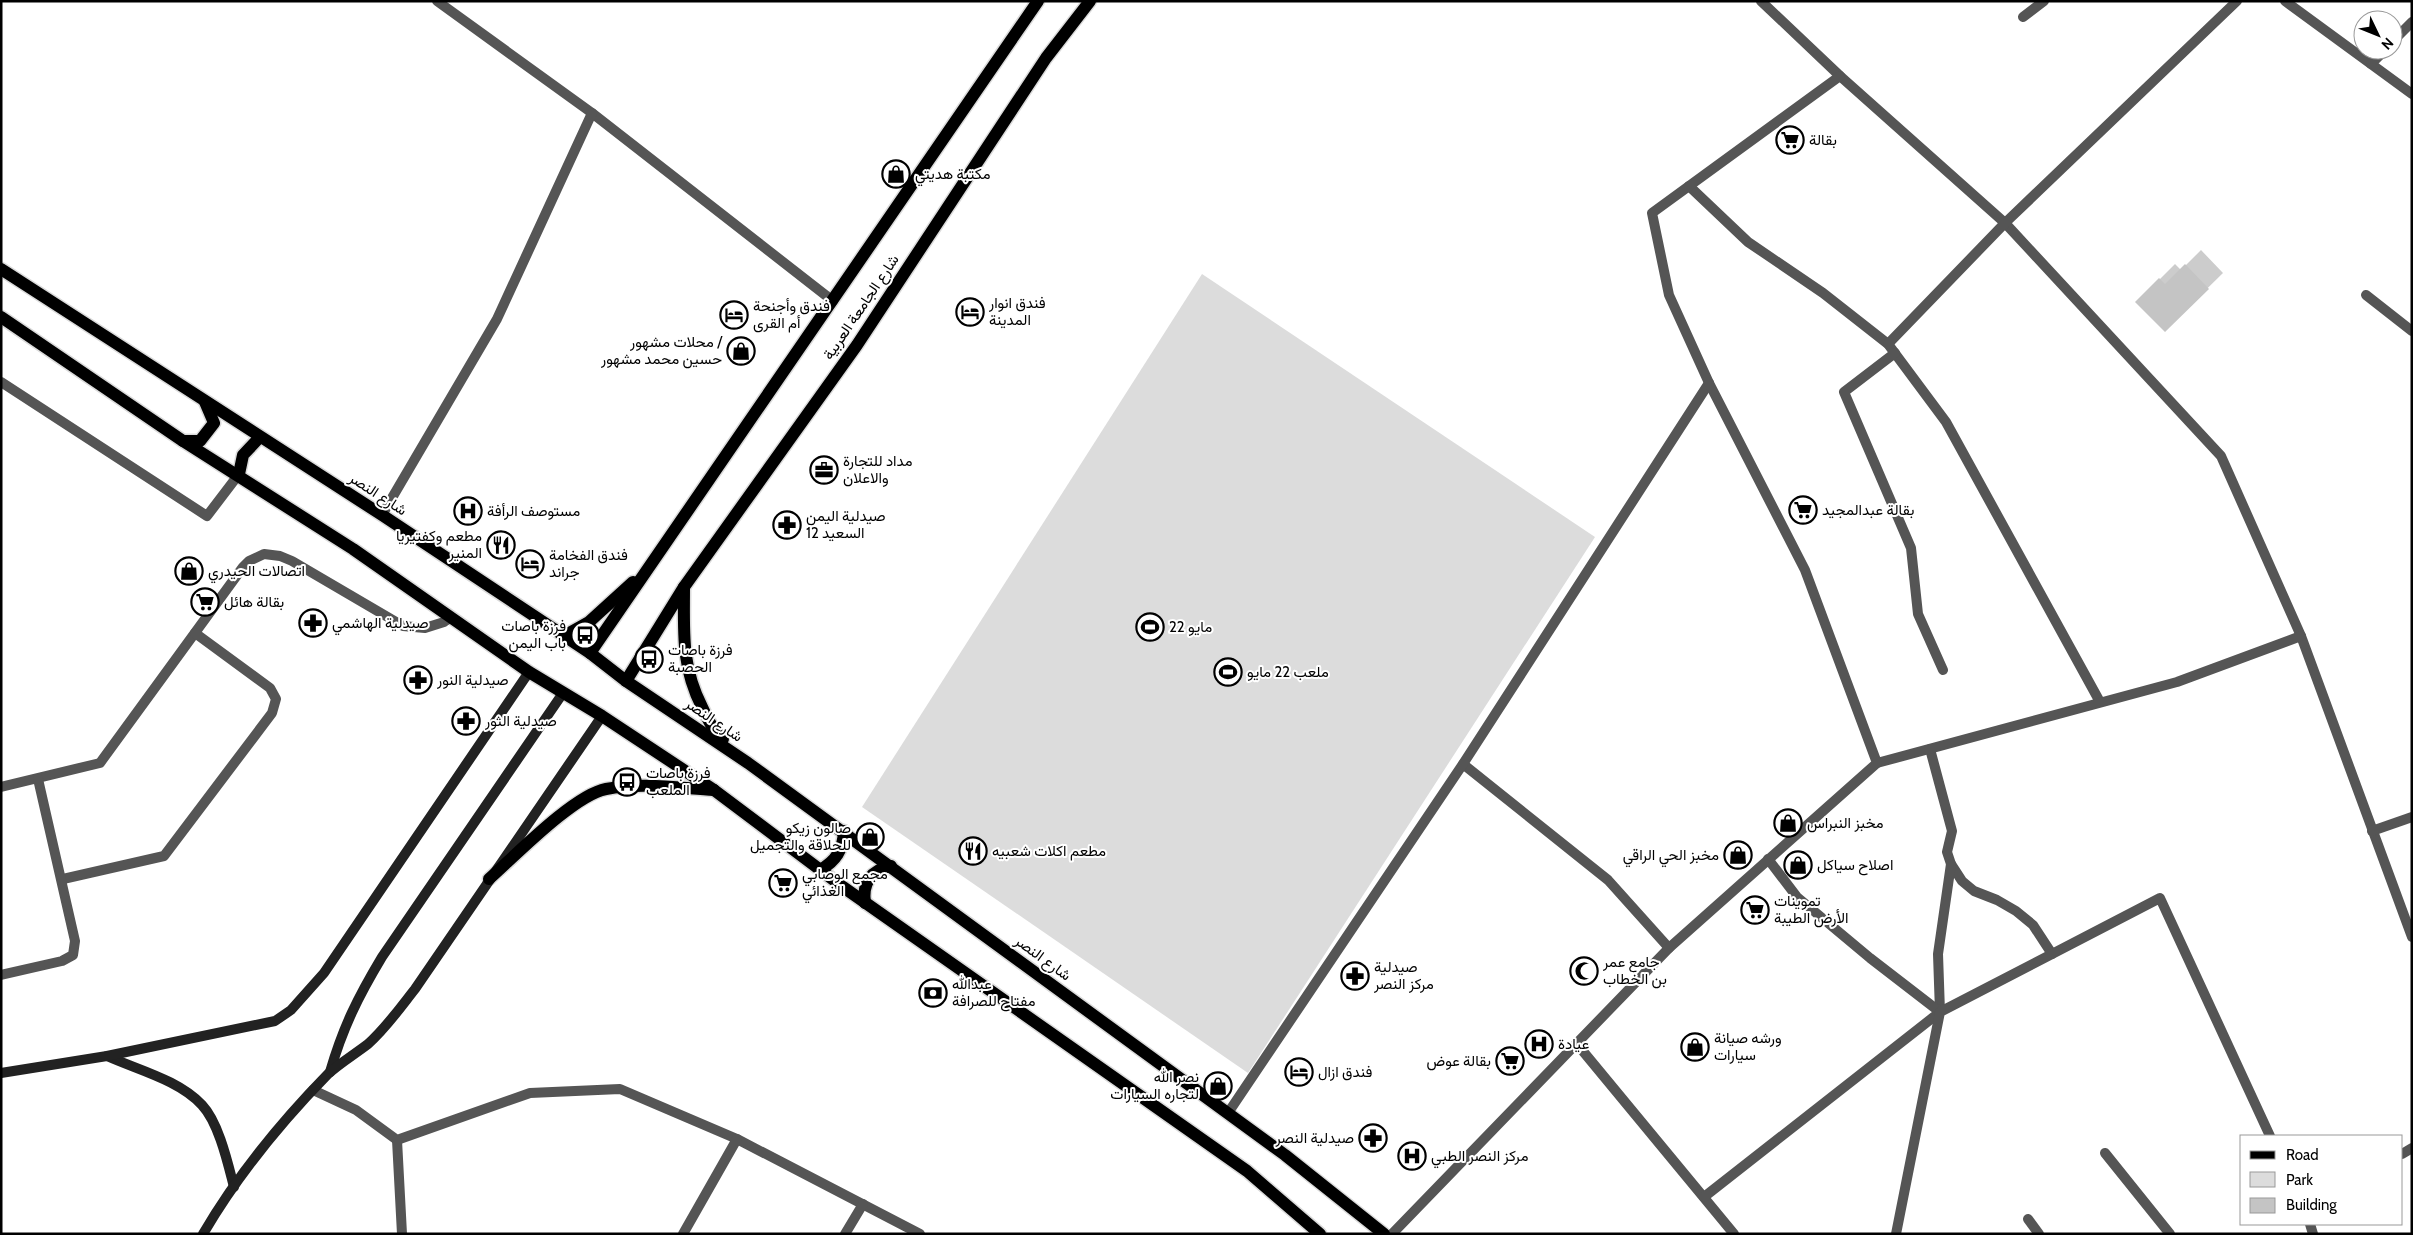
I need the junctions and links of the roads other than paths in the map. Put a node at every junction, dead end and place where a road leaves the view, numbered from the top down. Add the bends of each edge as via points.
1 (437, 1) edge
2 (1038, 1) edge
3 (1090, 1) edge
4 (1761, 1) edge
5 (2044, 1) edge
6 (2237, 1) edge
7 (2285, 1) edge
8 (2023, 17) dead end
9 (2412, 22) edge
10 (2403, 31) edge
11 (2375, 60) edge
12 (2371, 64) junction
13 (1840, 76) junction
14 (2412, 94) edge
15 (592, 113) junction
16 (1689, 186) junction
17 (2005, 223) junction
18 (1, 269) edge
19 (2366, 295) dead end
20 (833, 301) junction
21 (1, 318) edge
22 (2412, 331) edge
23 (1888, 344) junction
24 (1895, 353) junction
25 (1, 382) edge
26 (1709, 383) junction
27 (205, 402) junction
28 (260, 438) junction
29 (183, 441) junction
30 (239, 474) junction
31 (382, 516) junction
32 (653, 563) junction
33 (684, 587) junction
34 (452, 617) junction
35 (195, 633) junction
36 (564, 636) junction
37 (2302, 636) junction
38 (590, 653) junction
39 (1943, 670) dead end
40 (529, 672) junction
41 (626, 681) junction
42 (563, 693) junction
43 (2100, 702) junction
44 (602, 716) junction
45 (1930, 748) junction
46 (748, 763) junction
47 (1876, 763) junction
48 (1463, 764) junction
49 (38, 779) junction
50 (1, 787) edge
51 (714, 790) junction
52 (2412, 817) edge
53 (2372, 831) junction
54 (844, 832) junction
55 (1768, 859) junction
56 (1951, 864) junction
57 (891, 866) junction
58 (820, 870) junction
59 (63, 879) junction
60 (489, 879) junction
61 (865, 903) junction
62 (2412, 937) edge
63 (1668, 948) junction
64 (2052, 954) junction
65 (1, 975) edge
66 (1940, 1012) junction
67 (1577, 1044) junction
68 (107, 1056) junction
69 (330, 1072) junction
70 (1, 1074) edge
71 (313, 1090) junction
72 (1228, 1113) junction
73 (2270, 1135) edge
74 (737, 1139) junction
75 (397, 1140) junction
76 (2105, 1153) dead end
77 (234, 1187) junction
78 (1704, 1197) junction
79 (863, 1204) junction
80 (2028, 1219) dead end
81 (204, 1234) edge
82 (402, 1234) edge
83 (683, 1234) edge
84 (845, 1234) edge
85 (920, 1234) edge
86 (1320, 1234) edge
87 (1384, 1234) edge
88 (1392, 1234) edge
89 (1734, 1234) edge
90 (1896, 1234) edge
91 (2039, 1234) edge
92 (2170, 1234) edge

1 - 15 street
2 - 20 main road, شارع الجامعة العربية
3 - 33 main road, شارع الجامعة العربية via 1046,58 857,345
4 - 13 street
5 - 8 street
6 - 17 street
7 - 12 street
9 - 10 street
11 - 12 street
12 - 14 street
13 - 16 street
13 - 17 street
15 - 20 street
15 - 31 street via 497,319
16 - 23 street via 1748,242 1823,293
16 - 26 street via 1652,213 1669,295
17 - 23 street
17 - 37 street via 2222,456
18 - 27 main road, شارع النصر
19 - 22 street
20 - 32 main road, شارع الجامعة العربية
21 - 29 main road
23 - 24 street
24 - 39 street via 1844,392 1910,548 1918,614
24 - 43 street via 1946,422
25 - 30 street via 207,516
26 - 47 street via 1805,570
26 - 48 street
27 - 28 main road, شارع النصر
27 - 29 main road via 214,422 200,441
28 - 30 main road via 243,455
28 - 31 main road, شارع النصر
29 - 30 main road
30 - 34 main road
31 - 36 main road, شارع النصر
32 - 36 main road via 589,622
32 - 38 main road, شارع الجامعة العربية
33 - 41 main road, شارع الجامعة العربية
33 - 46 main road via 686,664 694,691 713,730
34 - 35 street via 425,628 403,626 292,561 264,554 243,567
34 - 40 main road
35 - 49 street via 100,763
35 - 59 street via 270,688 276,699 272,713 164,856
36 - 38 main road, شارع النصر
37 - 43 street via 2177,682
37 - 53 street
38 - 41 main road, شارع النصر
40 - 42 main road
40 - 68 street via 324,973 290,1010 275,1021
41 - 46 main road, شارع النصر
42 - 44 main road
42 - 69 street via 363,988 343,1031
43 - 45 street
44 - 51 main road
44 - 60 street
45 - 47 street
45 - 56 street via 1952,831 1947,852
46 - 54 main road, شارع النصر
47 - 55 street
48 - 63 street via 1608,880
48 - 72 street
49 - 50 street
49 - 59 street
51 - 58 main road
51 - 60 main road via 638,786 604,789 572,806
52 - 53 street
53 - 62 street
54 - 57 main road, شارع النصر
54 - 58 main road via 836,859
55 - 63 street
55 - 66 street via 1796,897
56 - 64 street via 1962,881 1974,891 2010,907 2033,925
56 - 66 street via 1938,954
57 - 61 main road via 882,868 869,878 865,886
57 - 72 main road, شارع النصر
58 - 61 main road
59 - 65 street via 75,940 73,955 62,961
60 - 69 street via 415,989 384,1027
61 - 86 main road via 1247,1171
63 - 67 street
64 - 66 street
64 - 73 street via 2160,898
66 - 78 street
66 - 90 street
67 - 78 street
67 - 88 street
68 - 70 street
68 - 77 street via 182,1089 203,1106 225,1151
69 - 71 street
71 - 75 street via 356,1110
71 - 77 street
72 - 87 main road, شارع النصر
74 - 75 street via 620,1089 530,1093
74 - 79 street
74 - 83 street
75 - 82 street
76 - 92 street
77 - 81 street
78 - 89 street
79 - 84 street
79 - 85 street
80 - 91 street

